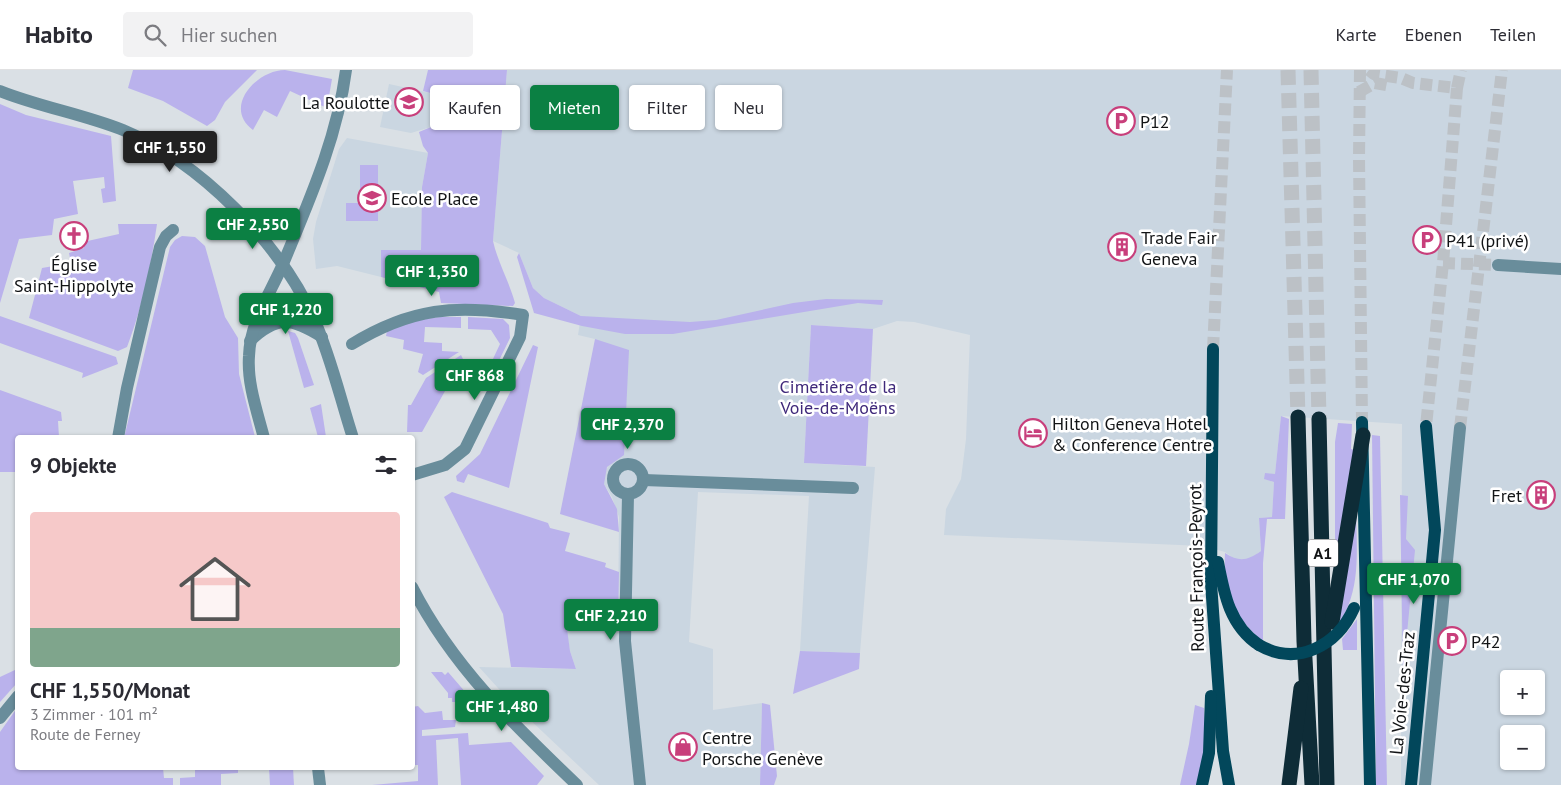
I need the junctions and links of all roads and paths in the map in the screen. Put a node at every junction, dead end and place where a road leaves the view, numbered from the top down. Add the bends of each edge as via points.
1 (346, 70) edge
2 (0, 92) edge
3 (173, 230) dead end
4 (282, 265) junction
5 (1498, 265) tunnel mouth
6 (1561, 269) edge
7 (322, 337) junction
8 (250, 341) junction
9 (352, 344) dead end
10 (1214, 349) tunnel mouth
11 (1298, 417) tunnel mouth
12 (1319, 419) tunnel mouth
13 (1426, 426) tunnel mouth
14 (1362, 428) joint
15 (1460, 428) tunnel mouth
16 (119, 435) edge
17 (263, 435) edge
18 (352, 435) edge
19 (415, 474) edge
20 (644, 480) junction
21 (853, 488) dead end
22 (628, 495) junction
23 (1213, 540) junction
24 (1365, 563) junction
25 (415, 593) edge
26 (1214, 644) junction
27 (1305, 657) junction
28 (1326, 688) junction
29 (15, 700) edge
30 (0, 718) edge
31 (318, 770) edge
32 (320, 785) edge
33 (577, 785) edge
34 (640, 785) edge
35 (1202, 785) edge
36 (1229, 785) edge
37 (1289, 785) edge
38 (1312, 785) edge
39 (1327, 785) edge
40 (1370, 785) edge
41 (1411, 785) edge
42 (1425, 785) edge

1 - 4 street via 324,164
2 - 4 street via 125,130 172,158 223,198
3 - 16 street via 160,246
4 - 7 street
4 - 8 street
5 - 6 street
7 - 8 street via 284,321 270,325
7 - 18 street
8 - 17 street via 249,373
9 - 19 street via 400,320 442,309 523,315 520,337 465,449 445,465
10 - 23 main road, Route François-Peyrot
11 - 27 highway, A1
12 - 28 highway, A1
13 - 41 main road, La Voie-des-Traz via 1435,530
14 - 24 main road
14 - 28 highway via 1336,590
15 - 42 street
20 - 21 street
20 - 22 street via 638,492
20 - 22 street via 641,471 633,465 620,467 614,475 614,484 620,492
22 - 34 street via 625,641
23 - 24 main road, bridge via 1230,612 1243,632 1259,645 1288,655 1312,651 1338,634 1354,608
23 - 26 main road, Route François-Peyrot
24 - 40 main road
25 - 33 street via 427,616 472,679
26 - 35 main road via 1209,752
26 - 36 main road, Route François-Peyrot
27 - 37 highway
27 - 38 highway, A1
28 - 39 highway, A1
29 - 30 street
31 - 32 street

